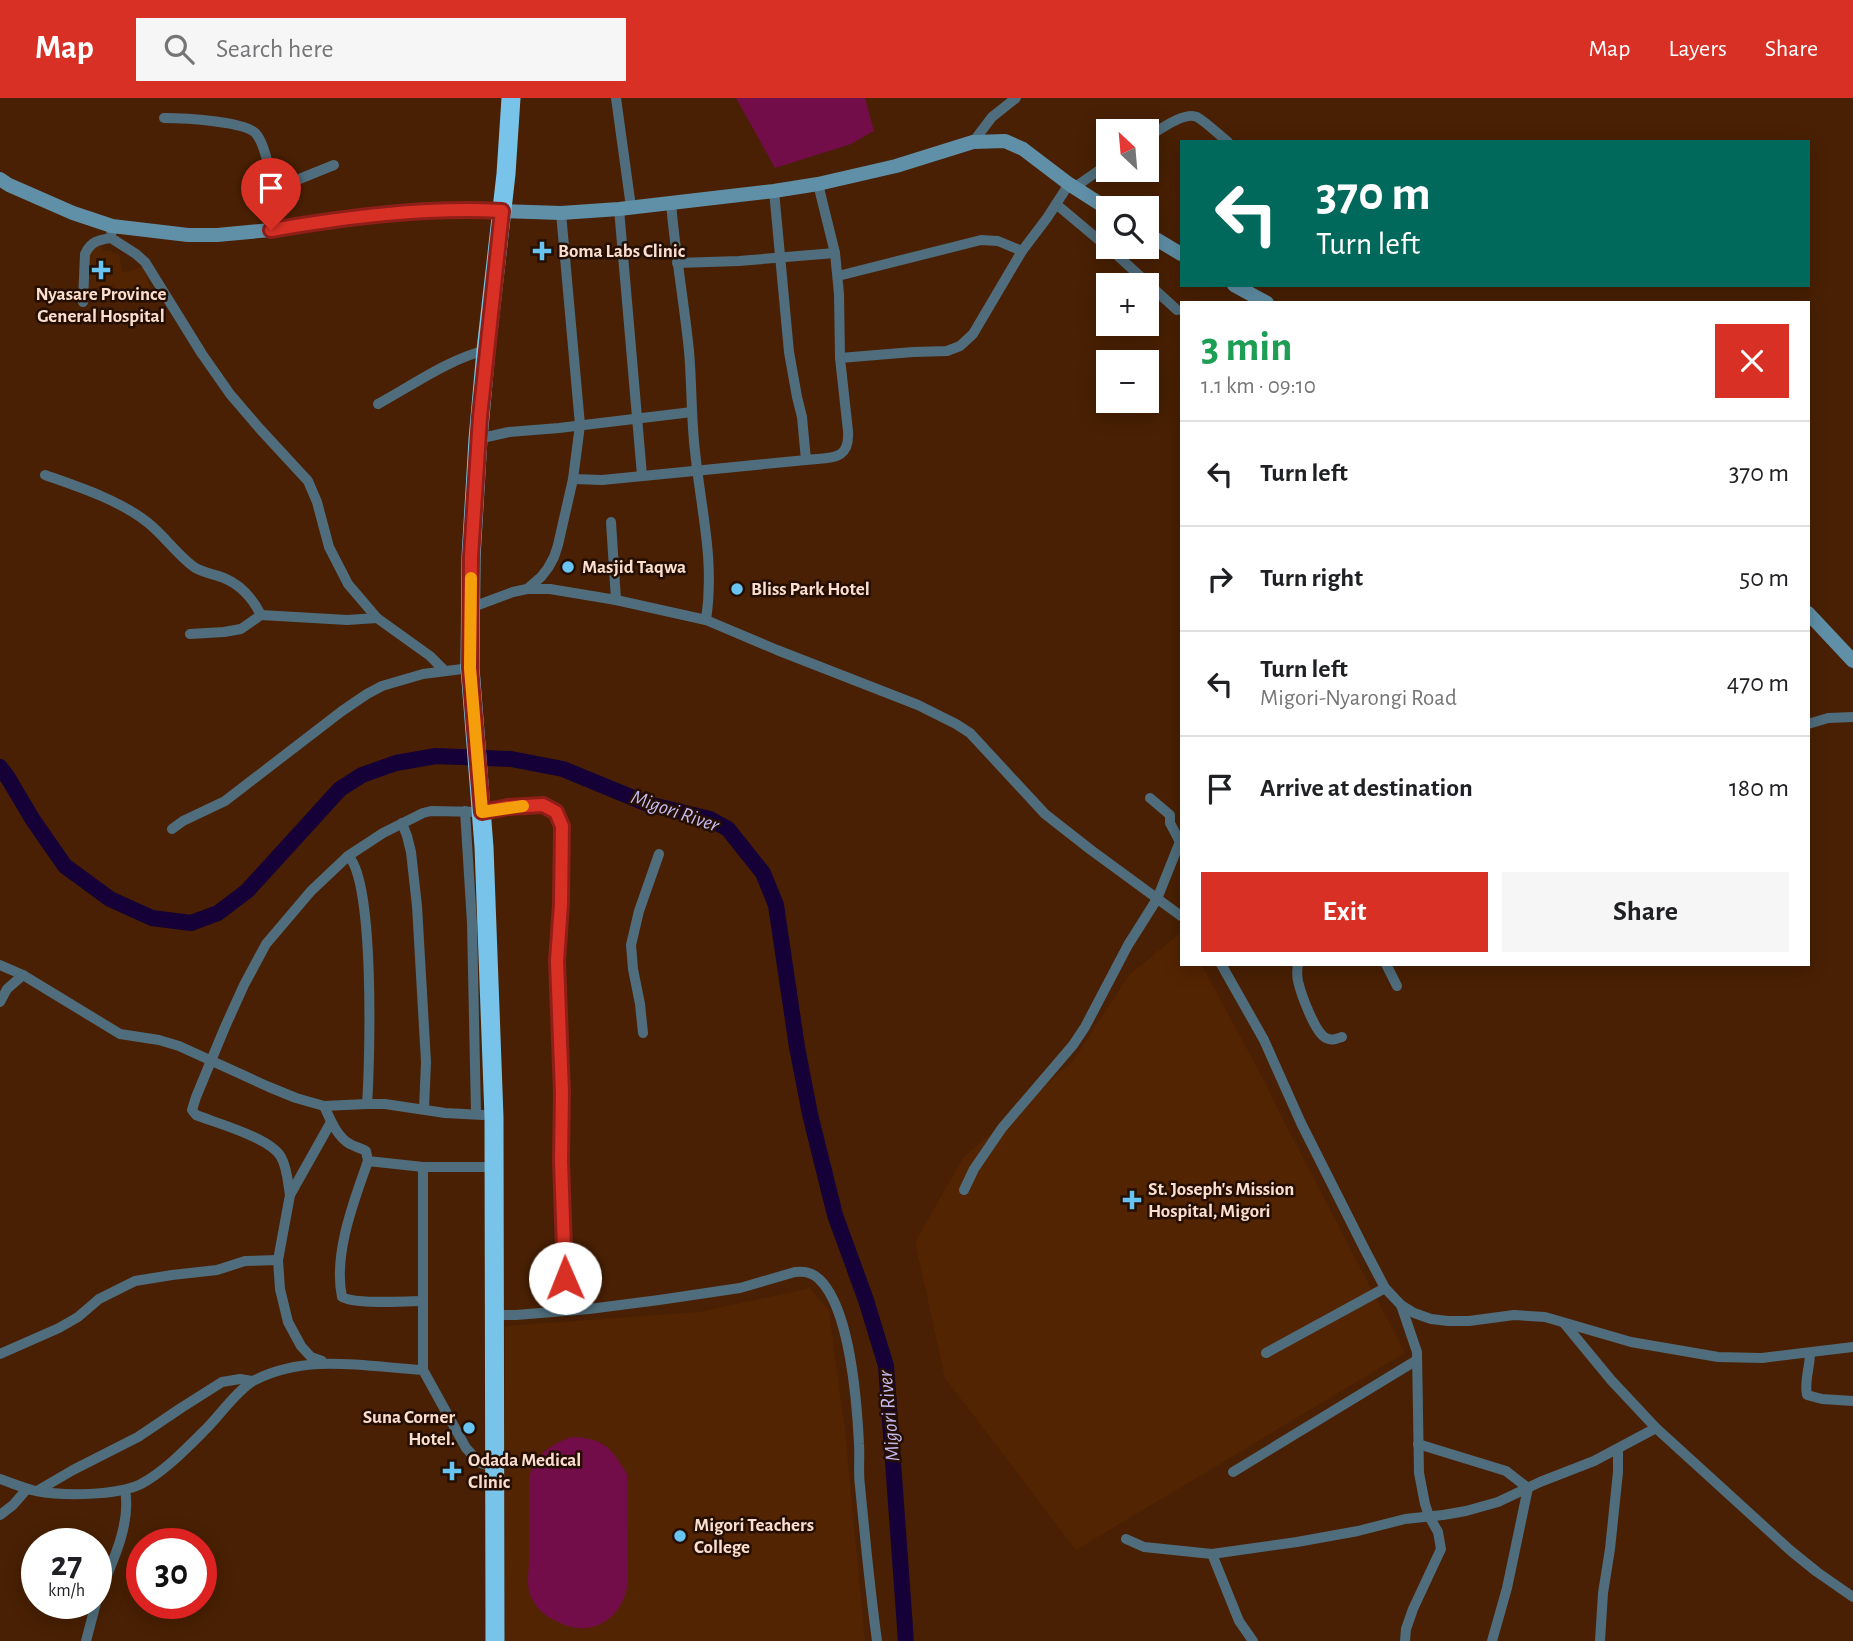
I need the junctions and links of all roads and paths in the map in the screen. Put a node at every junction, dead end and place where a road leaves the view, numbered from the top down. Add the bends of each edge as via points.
1 (511, 98) edge
2 (616, 98) edge
3 (1014, 99) edge
4 (164, 118) dead end
5 (1159, 130) edge
6 (1225, 140) edge
7 (973, 142) junction
8 (334, 165) dead end
9 (1096, 171) edge
10 (0, 179) edge
11 (818, 184) junction
12 (1072, 185) junction
13 (272, 190) junction
14 (774, 191) junction
15 (1096, 201) edge
16 (671, 203) junction
17 (1056, 204) junction
18 (625, 208) junction
19 (502, 211) junction
20 (561, 213) junction
21 (271, 230) junction
22 (112, 232) junction
23 (1159, 241) edge
24 (1022, 251) junction
25 (835, 253) junction
26 (1180, 253) edge
27 (780, 257) junction
28 (677, 264) junction
29 (838, 275) junction
30 (1238, 287) edge
31 (1262, 301) edge
32 (83, 302) dead end
33 (1177, 310) dead end
34 (486, 350) junction
35 (840, 359) junction
36 (378, 404) dead end
37 (692, 412) junction
38 (638, 418) junction
39 (580, 425) junction
40 (478, 439) junction
41 (806, 460) junction
42 (698, 470) junction
43 (45, 475) dead end
44 (642, 475) junction
45 (573, 480) junction
46 (611, 522) dead end
47 (527, 589) junction
48 (616, 600) junction
49 (470, 608) junction
50 (261, 615) junction
51 (1810, 615) edge
52 (377, 618) junction
53 (706, 620) junction
54 (190, 634) dead end
55 (1853, 661) edge
56 (470, 668) junction
57 (445, 671) junction
58 (1853, 717) edge
59 (1810, 723) edge
60 (1150, 797) dead end
61 (474, 811) junction
62 (1175, 814) edge
63 (402, 823) junction
64 (172, 829) dead end
65 (1180, 841) edge
66 (659, 855) dead end
67 (348, 856) junction
68 (1157, 899) junction
69 (1180, 911) edge
70 (0, 965) edge
71 (1222, 966) edge
72 (1298, 966) edge
73 (1387, 966) edge
74 (23, 975) junction
75 (1397, 986) dead end
76 (0, 1002) edge
77 (643, 1033) dead end
78 (1342, 1037) dead end
79 (211, 1060) junction
80 (367, 1104) junction
81 (324, 1106) junction
82 (424, 1109) junction
83 (485, 1115) junction
84 (331, 1122) junction
85 (368, 1161) junction
86 (423, 1167) junction
87 (493, 1167) junction
88 (964, 1190) dead end
89 (290, 1195) junction
90 (278, 1260) junction
91 (1385, 1288) junction
92 (422, 1301) junction
93 (1401, 1305) junction
94 (564, 1311) junction
95 (494, 1315) junction
96 (1564, 1323) junction
97 (1853, 1346) edge
98 (1266, 1353) dead end
99 (1810, 1353) junction
100 (0, 1354) edge
101 (1417, 1360) junction
102 (325, 1362) junction
103 (424, 1370) junction
104 (252, 1381) junction
105 (1853, 1401) edge
106 (1656, 1428) junction
107 (1418, 1444) junction
108 (1618, 1449) junction
109 (496, 1468) junction
110 (1233, 1472) dead end
111 (0, 1479) edge
112 (1528, 1488) junction
113 (32, 1490) junction
114 (125, 1490) junction
115 (0, 1515) edge
116 (1429, 1516) junction
117 (1126, 1539) dead end
118 (1212, 1554) junction
119 (112, 1561) edge
120 (1853, 1597) edge
121 (92, 1619) edge
122 (86, 1641) edge
123 (495, 1641) edge
124 (877, 1641) edge
125 (1253, 1641) edge
126 (1405, 1641) edge
127 (1493, 1641) edge
128 (1600, 1641) edge

1 - 19 highway
2 - 18 street
3 - 7 street via 992,117
4 - 13 street via 252,130 260,142
5 - 6 street via 1180,118 1195,116
7 - 11 street
7 - 12 street via 1015,144
8 - 13 street
9 - 12 street
10 - 22 street
11 - 14 street
11 - 25 street
12 - 15 street
12 - 17 street
13 - 21 street
14 - 16 street
14 - 27 street
16 - 18 street
16 - 28 street
17 - 24 street
17 - 33 street
18 - 20 street
18 - 38 street
19 - 20 street
19 - 21 street via 417,211
19 - 34 highway
20 - 39 street
21 - 22 street via 217,235
22 - 32 street via 96,240 85,254
22 - 52 street via 145,262 230,394 308,481 334,560
23 - 26 street
24 - 29 street via 981,240
24 - 35 street via 973,334 954,350
25 - 27 street
25 - 29 street
27 - 28 street
27 - 41 street
28 - 37 street
29 - 35 street
30 - 31 street
34 - 36 street via 424,377
34 - 40 highway
35 - 41 street via 848,446 838,456
37 - 38 street
37 - 42 street
38 - 39 street
38 - 44 street
39 - 40 street
39 - 45 street
40 - 49 highway
41 - 42 street
42 - 44 street
42 - 53 street via 710,572
43 - 50 street via 136,513 186,561 244,592
44 - 45 street
45 - 47 street via 554,557
46 - 48 street
47 - 48 street
47 - 49 street
48 - 53 street
49 - 56 highway
50 - 52 street
50 - 54 street via 241,629
51 - 55 street
52 - 57 street
53 - 68 street via 956,724 984,747 1045,814
56 - 57 street
56 - 61 highway via 479,782
57 - 64 street via 402,679 367,694 225,801
58 - 59 street
60 - 62 street
61 - 63 street via 423,813
61 - 83 highway
61 - 94 street via 543,805 556,812 562,826 557,961
62 - 65 street via 1170,823
63 - 67 street
63 - 82 street via 411,852 420,934
65 - 68 street
66 - 77 street via 631,945
67 - 79 street via 266,944
67 - 80 street via 354,861 366,912
68 - 69 street
68 - 88 street via 1073,1045 1002,1128
70 - 74 street
71 - 91 street via 1264,1040
72 - 78 street via 1297,979 1317,1029 1326,1038
73 - 75 street
74 - 76 street
74 - 79 street via 120,1034 159,1040
79 - 81 street via 268,1087
79 - 89 street via 192,1112 276,1150 283,1160
80 - 81 street
80 - 82 street
81 - 84 street
82 - 83 street
83 - 87 highway
84 - 85 street via 347,1142 366,1151
84 - 89 street
85 - 86 street
85 - 92 street via 344,1240 342,1297
86 - 87 street
86 - 92 street
87 - 95 highway
89 - 90 street
90 - 100 street via 245,1261 217,1270 135,1281 46,1335
90 - 102 street via 288,1322 311,1357
91 - 93 street
91 - 98 street
92 - 103 street
93 - 96 street via 1431,1319 1448,1321 1530,1315
93 - 101 street
94 - 95 street
94 - 124 street via 740,1288 795,1272 819,1279 838,1310 856,1398 859,1477
95 - 109 highway
96 - 99 street via 1631,1342 1718,1357
96 - 106 street
97 - 99 street
99 - 105 street via 1807,1395
101 - 107 street
101 - 110 street
102 - 103 street
102 - 104 street
103 - 109 street via 466,1448 480,1463
104 - 113 street via 222,1382 138,1437
104 - 114 street via 173,1460
106 - 108 street
106 - 120 street via 1791,1551
107 - 112 street via 1506,1471
107 - 116 street
108 - 112 street
108 - 128 street
109 - 123 highway
111 - 113 street
112 - 116 street via 1482,1506
112 - 127 street
113 - 114 street
113 - 115 street
114 - 119 street via 126,1519
116 - 118 street
116 - 126 street via 1441,1549 1413,1609
117 - 118 street via 1144,1547
118 - 125 street via 1230,1602
121 - 122 street

